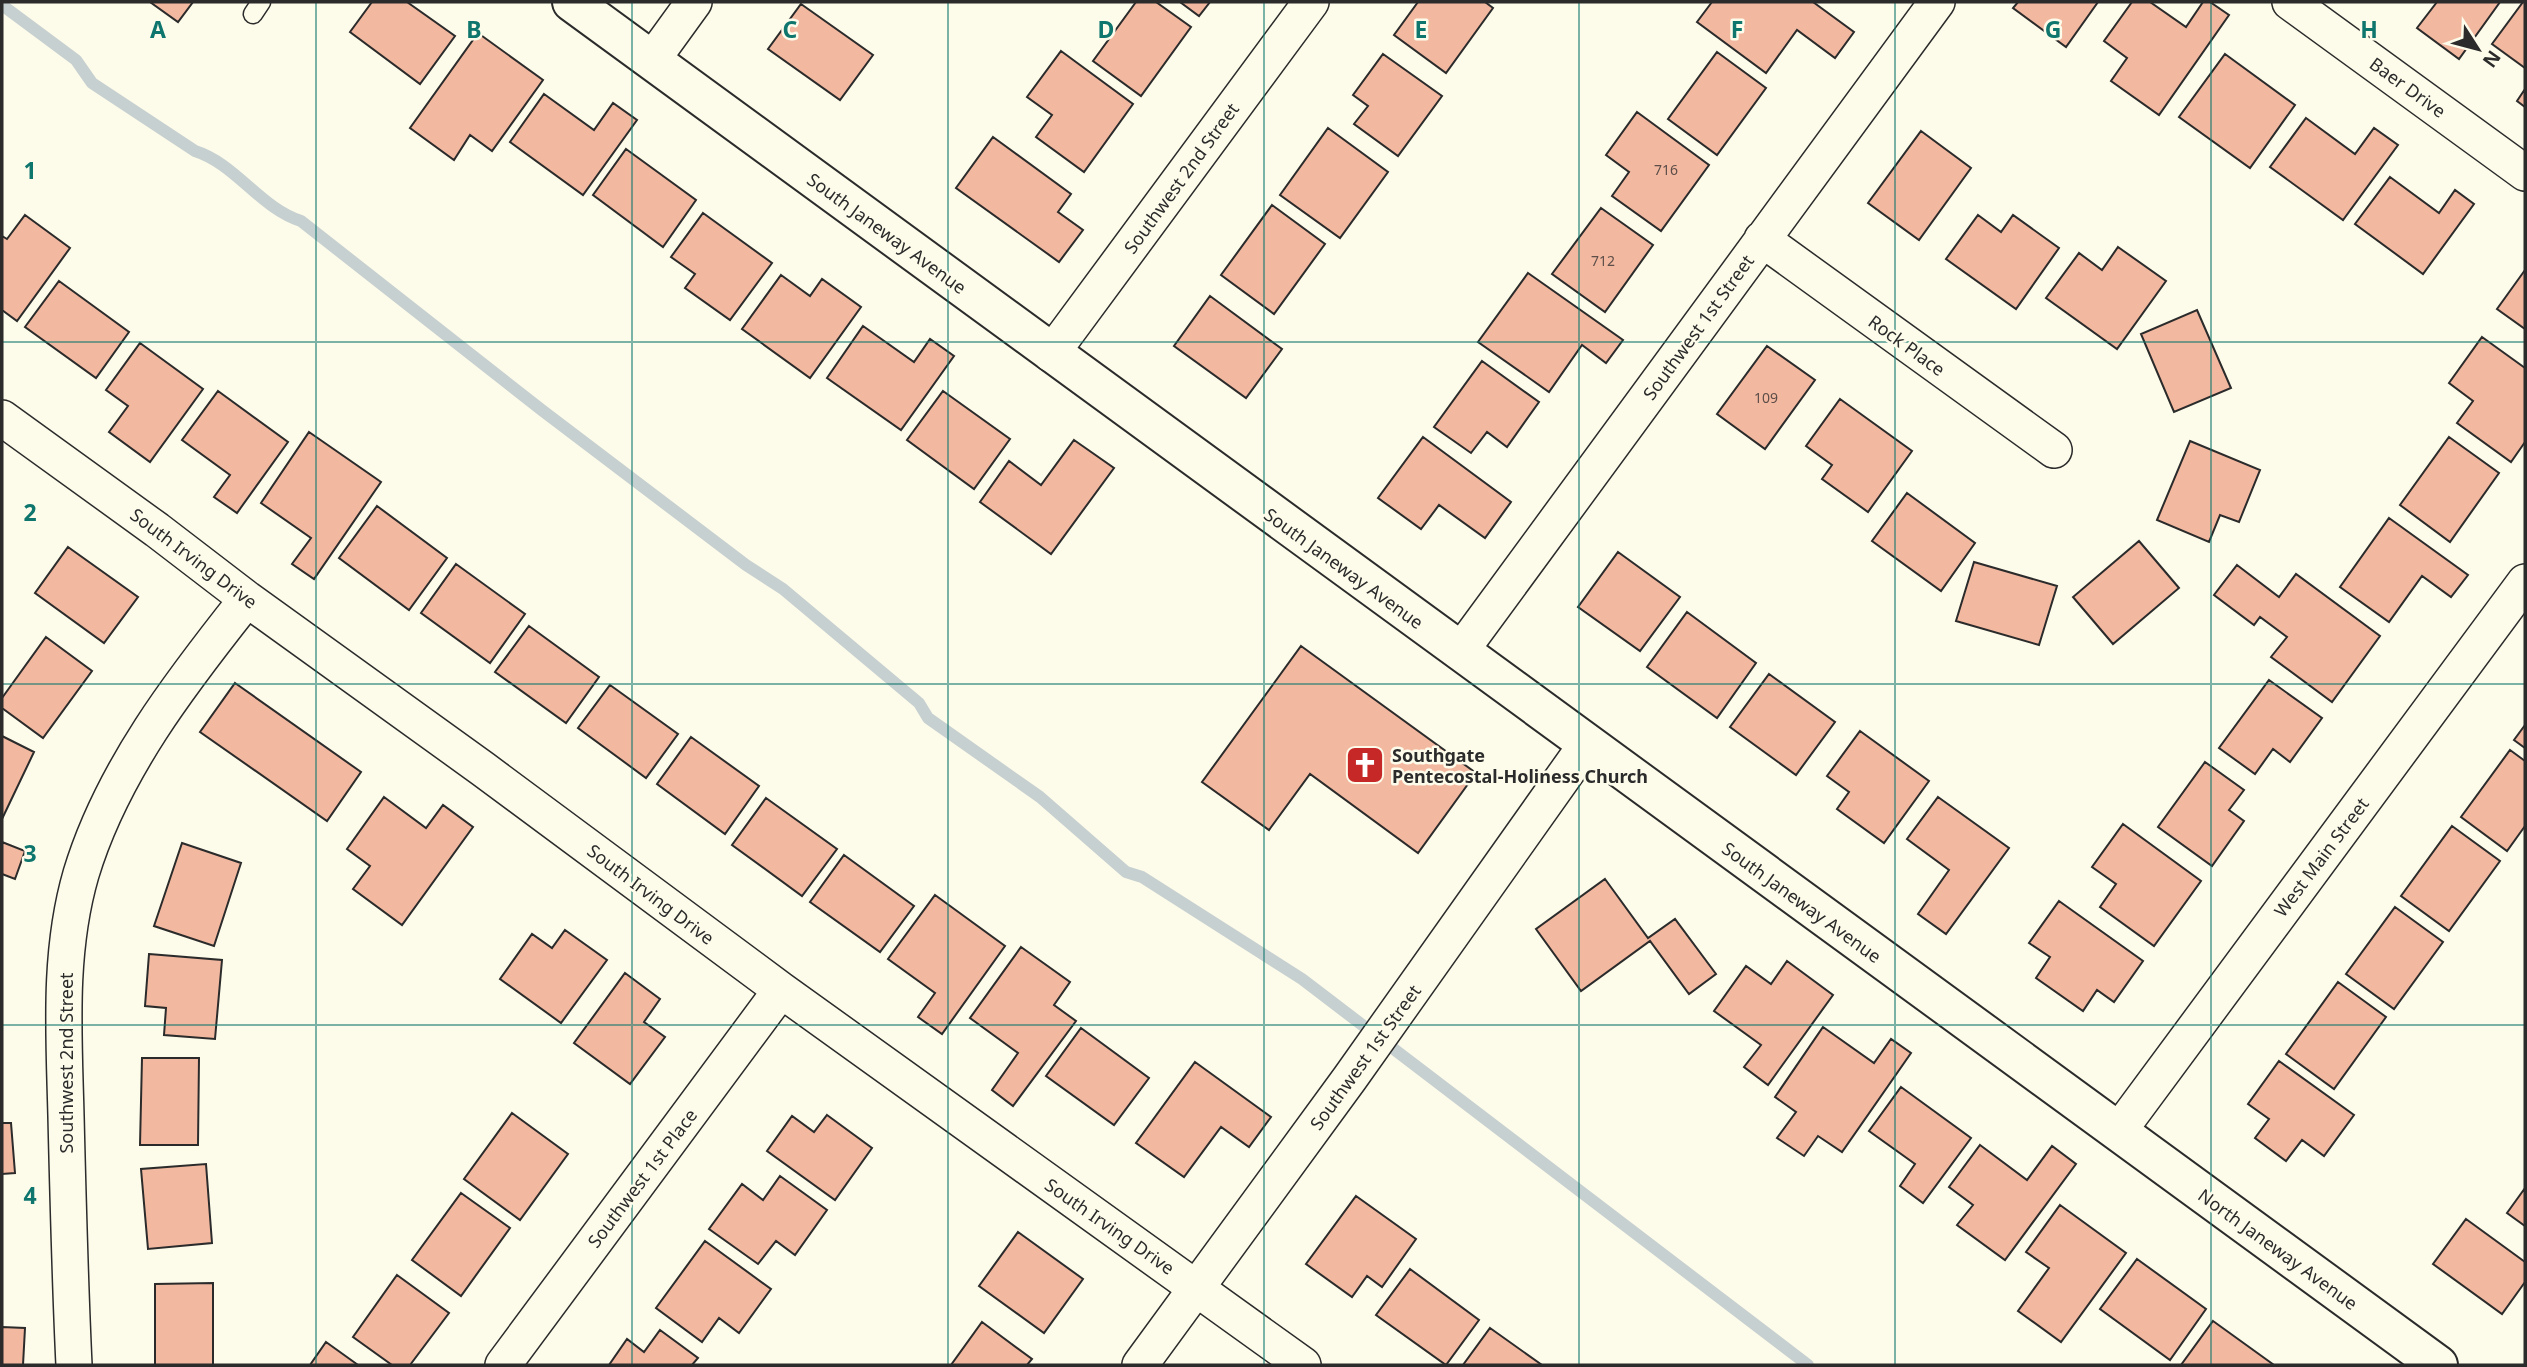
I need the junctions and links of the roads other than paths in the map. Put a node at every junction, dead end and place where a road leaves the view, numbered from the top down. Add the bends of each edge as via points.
1 (572, 2) edge
2 (694, 2) edge
3 (1311, 2) edge
4 (1937, 2) edge
5 (2290, 2) edge
6 (652, 60) junction
7 (2525, 173) edge
8 (1762, 239) junction
9 (1051, 354) junction
10 (2, 418) edge
11 (2054, 450) dead end
12 (2525, 582) edge
13 (247, 599) junction
14 (1460, 652) junction
15 (1586, 745) junction
16 (781, 990) junction
17 (2118, 1132) junction
18 (1197, 1287) junction
19 (74, 1365) edge
20 (503, 1365) edge
21 (1140, 1365) edge
22 (1303, 1365) edge
23 (2438, 1365) edge

1 - 6 street, South Janeway Avenue
2 - 6 street
3 - 9 street, Southwest 2nd Street
4 - 8 street, Southwest 1st Street
5 - 7 street, Baer Drive
6 - 9 street, South Janeway Avenue
8 - 11 street, Rock Place
8 - 14 street, Southwest 1st Street
9 - 14 street, South Janeway Avenue
10 - 13 street, South Irving Drive
12 - 17 street, West Main Street
13 - 16 street, South Irving Drive
13 - 19 street, Southwest 2nd Street via 203,654 129,765 94,839 71,919 62,990
14 - 15 street, South Janeway Avenue
15 - 17 street, South Janeway Avenue
15 - 18 street, Southwest 1st Street
16 - 18 street, South Irving Drive
16 - 20 street, Southwest 1st Place
17 - 23 street, North Janeway Avenue
18 - 21 street, Southwest 1st Street
18 - 22 street, South Irving Drive

